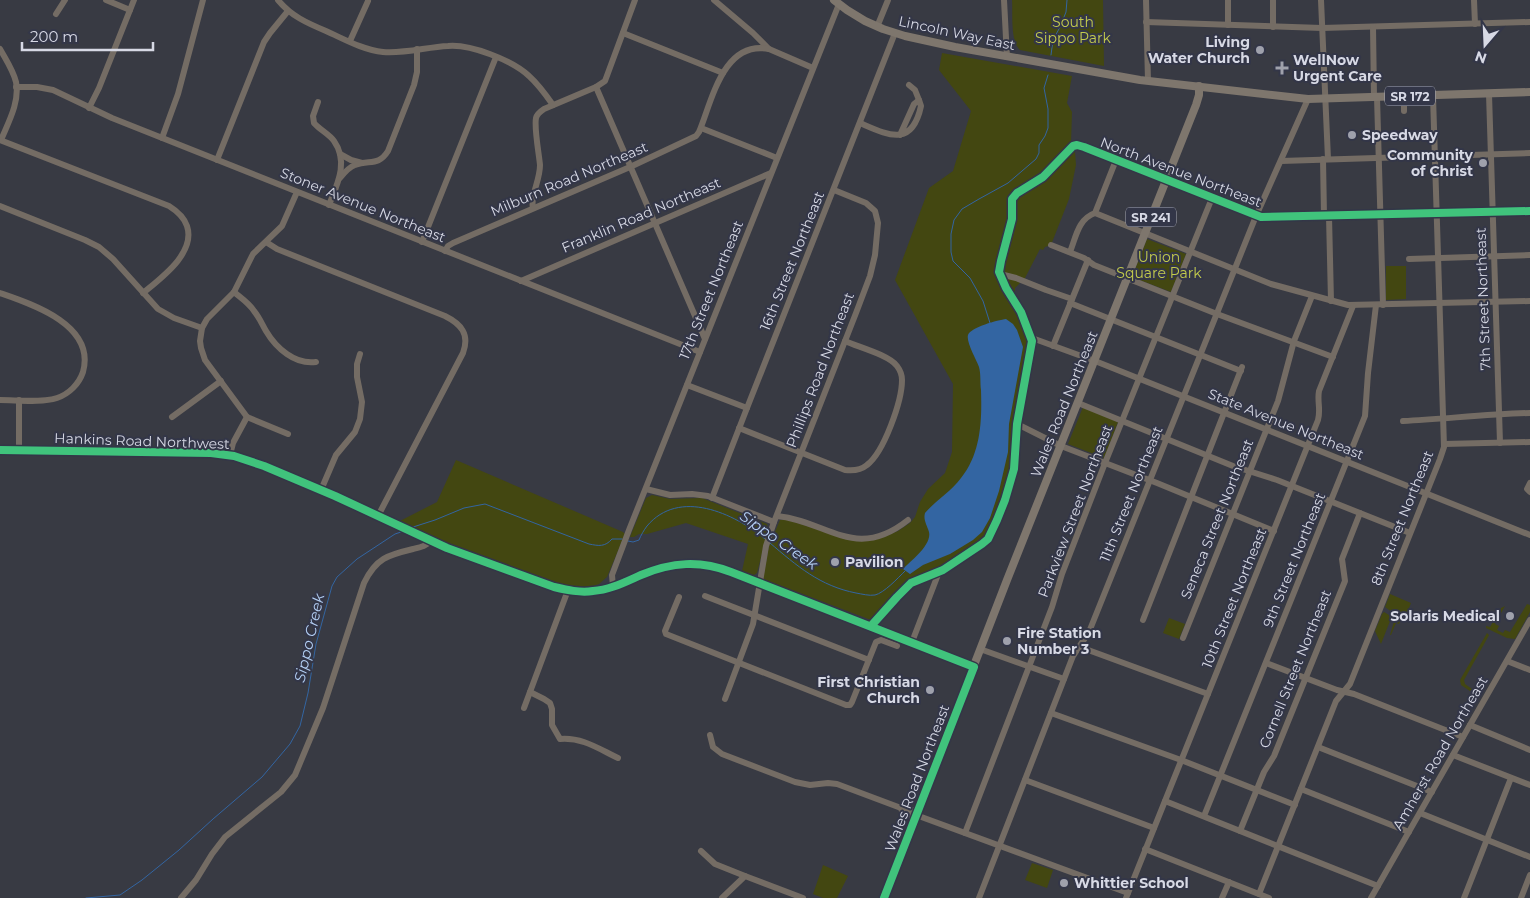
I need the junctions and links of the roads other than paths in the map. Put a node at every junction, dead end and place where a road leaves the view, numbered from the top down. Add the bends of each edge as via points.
1 (65, 0) edge
2 (106, 0) edge
3 (134, 0) edge
4 (203, 0) edge
5 (278, 0) edge
6 (635, 0) edge
7 (714, 0) edge
8 (888, 0) edge
9 (1004, 0) edge
10 (1146, 0) edge
11 (1228, 0) edge
12 (1273, 0) edge
13 (1321, 0) edge
14 (1474, 0) edge
15 (368, 1) edge
16 (837, 2) edge
17 (130, 10) junction
18 (288, 11) junction
19 (56, 14) dead end
20 (1146, 22) junction
21 (1530, 22) edge
22 (1475, 24) junction
23 (1228, 25) junction
24 (877, 27) junction
25 (1273, 27) junction
26 (1373, 27) junction
27 (1322, 28) junction
28 (623, 33) junction
29 (895, 33) junction
30 (350, 42) junction
31 (0, 49) edge
32 (417, 49) junction
33 (769, 49) junction
34 (496, 57) junction
35 (1007, 57) junction
36 (813, 68) junction
37 (723, 73) junction
38 (1148, 81) junction
39 (909, 84) dead end
40 (1199, 86) junction
41 (16, 87) junction
42 (596, 88) junction
43 (1530, 92) edge
44 (1488, 94) junction
45 (1404, 96) junction
46 (1433, 96) junction
47 (1376, 97) junction
48 (1308, 99) junction
49 (1325, 99) junction
50 (318, 102) dead end
51 (553, 105) junction
52 (89, 108) junction
53 (1404, 111) dead end
54 (860, 123) junction
55 (701, 128) junction
56 (162, 138) junction
57 (0, 140) edge
58 (1530, 153) edge
59 (340, 154) junction
60 (1491, 154) junction
61 (1435, 156) junction
62 (777, 158) junction
63 (1379, 158) junction
64 (1326, 159) junction
65 (217, 160) junction
66 (1116, 160) junction
67 (1281, 161) junction
68 (362, 163) junction
69 (630, 167) junction
70 (771, 173) junction
71 (340, 178) junction
72 (1166, 180) junction
73 (834, 190) junction
74 (297, 192) junction
75 (1212, 198) junction
76 (329, 205) junction
77 (0, 206) edge
78 (534, 208) junction
79 (1530, 211) edge
80 (1493, 212) junction
81 (1095, 213) junction
82 (1437, 213) junction
83 (1380, 214) junction
84 (1256, 216) junction
85 (1327, 216) junction
86 (654, 222) junction
87 (1145, 234) junction
88 (266, 242) junction
89 (422, 242) junction
90 (1051, 245) dead end
91 (445, 251) junction
92 (1070, 252) junction
93 (1190, 252) junction
94 (1530, 256) edge
95 (1494, 257) junction
96 (1409, 259) dead end
97 (1438, 259) junction
98 (1088, 260) junction
99 (1234, 270) junction
100 (1000, 274) junction
101 (1127, 278) junction
102 (521, 281) junction
103 (234, 292) junction
104 (0, 293) edge
105 (143, 293) junction
106 (1172, 296) junction
107 (1312, 296) junction
108 (1071, 301) junction
109 (1331, 301) junction
110 (1530, 301) edge
111 (1496, 302) junction
112 (1439, 303) junction
113 (1380, 305) junction
114 (1353, 306) junction
115 (1217, 314) junction
116 (1111, 320) junction
117 (202, 328) junction
118 (1156, 337) junction
119 (1032, 338) junction
120 (705, 339) junction
121 (845, 341) junction
122 (1294, 341) junction
123 (1053, 346) junction
124 (700, 352) junction
125 (360, 354) dead end
126 (1200, 355) junction
127 (1333, 357) junction
128 (316, 362) dead end
129 (1094, 362) junction
130 (1139, 379) junction
131 (221, 381) junction
132 (687, 385) junction
133 (1183, 397) junction
134 (0, 400) edge
135 (19, 400) junction
136 (1078, 403) junction
137 (746, 408) junction
138 (1530, 413) edge
139 (1225, 414) junction
140 (1499, 415) junction
141 (172, 417) dead end
142 (247, 417) junction
143 (1443, 418) junction
144 (1122, 421) junction
145 (1403, 421) dead end
146 (1017, 424) junction
147 (739, 428) junction
148 (1267, 430) junction
149 (288, 434) dead end
150 (1167, 438) junction
151 (1500, 443) junction
152 (1530, 443) edge
153 (1444, 444) junction
154 (1061, 446) junction
155 (1308, 447) junction
156 (0, 450) edge
157 (19, 450) junction
158 (801, 452) junction
159 (230, 455) junction
160 (1208, 455) junction
161 (1346, 462) junction
162 (1105, 463) junction
163 (1250, 471) junction
164 (1150, 480) junction
165 (1530, 482) edge
166 (1292, 486) junction
167 (646, 489) junction
168 (321, 490) junction
169 (1530, 492) edge
170 (1426, 494) junction
171 (712, 498) junction
172 (1191, 498) junction
173 (1330, 502) junction
174 (1360, 513) junction
175 (1233, 515) junction
176 (378, 516) junction
177 (775, 519) junction
178 (908, 520) dead end
179 (1274, 531) junction
180 (1410, 533) junction
181 (1530, 535) edge
182 (431, 541) junction
183 (939, 572) junction
184 (759, 582) junction
185 (614, 587) junction
186 (568, 590) junction
187 (705, 596) dead end
188 (679, 597) dead end
189 (754, 616) junction
190 (1143, 620) dead end
191 (1530, 620) edge
192 (871, 626) junction
193 (1183, 638) dead end
194 (912, 642) junction
195 (897, 646) dead end
196 (1080, 647) junction
197 (980, 649) junction
198 (869, 660) junction
199 (1507, 661) junction
200 (739, 663) junction
201 (1266, 663) junction
202 (974, 666) junction
203 (1029, 667) junction
204 (1530, 670) edge
205 (1305, 678) junction
206 (1064, 679) junction
207 (530, 692) junction
208 (1343, 692) junction
209 (1208, 694) junction
210 (725, 699) dead end
211 (524, 708) dead end
212 (1051, 713) junction
213 (1470, 725) junction
214 (710, 735) dead end
215 (1463, 738) junction
216 (1318, 746) junction
217 (1530, 750) edge
218 (1453, 755) junction
219 (618, 758) dead end
220 (1181, 760) junction
221 (1221, 776) junction
222 (1511, 778) junction
223 (1025, 780) junction
224 (1530, 785) edge
225 (1301, 789) junction
226 (1257, 790) junction
227 (1432, 792) junction
228 (1165, 801) junction
229 (1295, 805) junction
230 (1420, 813) junction
231 (916, 815) junction
232 (1204, 816) junction
233 (1154, 828) junction
234 (1240, 830) junction
235 (1409, 832) junction
236 (965, 833) junction
237 (1487, 839) junction
238 (1000, 845) junction
239 (1279, 846) junction
240 (1145, 849) junction
241 (701, 851) dead end
242 (1530, 856) edge
243 (1530, 875) edge
244 (745, 876) junction
245 (1229, 882) junction
246 (1378, 886) junction
247 (1260, 894) junction
248 (1128, 895) edge
249 (181, 898) edge
250 (722, 898) edge
251 (803, 898) edge
252 (884, 898) edge
253 (979, 898) edge
254 (1222, 898) edge
255 (1269, 898) edge
256 (1371, 898) edge
257 (1464, 898) edge
258 (1521, 898) edge

1 - 19 street
2 - 17 street
3 - 17 street
4 - 56 street
5 - 18 street
6 - 28 street
7 - 33 street
8 - 24 street
9 - 35 street
10 - 20 street
11 - 23 street
12 - 25 street
13 - 27 street
14 - 22 street
15 - 30 street
16 - 24 main road, Lincoln Way East / SR 172
16 - 36 street, 17th Street Northeast
17 - 52 street
18 - 30 street via 304,22
18 - 65 street via 264,42
20 - 23 street
20 - 38 street
21 - 22 street
22 - 26 street
23 - 25 street
24 - 29 main road, Lincoln Way East / SR 172
25 - 27 street
26 - 27 street
26 - 47 street, 9th Street Northeast
27 - 49 street
28 - 37 street
28 - 42 street via 607,76
29 - 35 main road, Lincoln Way East / SR 172
29 - 54 street, 16th Street Northeast
30 - 32 street via 381,52
31 - 41 street via 13,73
32 - 34 street via 461,46
32 - 68 street via 414,85 389,148 379,160
33 - 36 street
33 - 37 street via 742,53 731,60
34 - 51 street via 529,76
34 - 89 street
35 - 38 main road, Lincoln Way East / SR 172
36 - 62 street, 17th Street Northeast
37 - 55 street
38 - 40 main road, Lincoln Way East / SR 172
39 - 54 street via 918,100 900,135 891,135
40 - 48 main road, Lincoln Way East / SR 172
40 - 72 main road, Wales Road Northeast / SR 241 via 1196,105
41 - 52 street, Stoner Avenue Northeast via 53,90
41 - 57 street via 15,103
42 - 51 street
42 - 69 street
43 - 44 main road, Lincoln Way East / SR 172
44 - 46 main road, Lincoln Way East / SR 172
44 - 60 street, 7th Street Northeast
45 - 46 main road, Lincoln Way East / SR 172
45 - 47 main road, Lincoln Way East / SR 172
45 - 53 street
46 - 61 street, 8th Street Northeast
47 - 49 main road, Lincoln Way East / SR 172
47 - 63 street, 9th Street Northeast
48 - 49 main road, Lincoln Way East / SR 172
48 - 67 street, 11th Street Northeast
49 - 64 street
50 - 59 street via 313,122 334,141
51 - 78 street via 540,112 536,119 540,171 533,198
52 - 56 street, Stoner Avenue Northeast
54 - 73 street, 16th Street Northeast
55 - 62 street
55 - 69 street, Milburn Road Northeast via 696,136
56 - 65 street, Stoner Avenue Northeast
57 - 105 street via 169,206 182,216 188,231 186,247 178,261
58 - 60 street
59 - 68 street
59 - 71 street
60 - 61 street
60 - 80 street, 7th Street Northeast
61 - 63 street
61 - 82 street, 8th Street Northeast
62 - 70 street, 17th Street Northeast
63 - 64 street
63 - 83 street, 9th Street Northeast
64 - 67 street
64 - 85 street
65 - 74 street, Stoner Avenue Northeast
66 - 72 street, North Avenue Northeast
66 - 81 street
66 - 100 street, North Avenue Northeast via 1076,145 1043,177 1014,196 1011,201 1011,227 1000,260
67 - 84 street, 11th Street Northeast
68 - 71 street via 352,166
69 - 78 street, Milburn Road Northeast
69 - 86 street
70 - 86 street, Franklin Road Northeast
70 - 120 street, 17th Street Northeast
71 - 76 street
72 - 75 street, North Avenue Northeast
72 - 87 main road, Wales Road Northeast / SR 241
73 - 121 street, Phillips Road Northeast via 869,205 875,211 878,223 870,276
73 - 137 street, 16th Street Northeast
74 - 76 street, Stoner Avenue Northeast
74 - 88 street via 282,226
75 - 84 street, North Avenue Northeast
75 - 93 street, Parkview Street Northeast
76 - 89 street, Stoner Avenue Northeast
77 - 105 street via 99,247
78 - 91 street, Milburn Road Northeast via 453,243
79 - 80 street, North Avenue Northeast
80 - 82 street, North Avenue Northeast
80 - 95 street, 7th Street Northeast
81 - 87 street
81 - 92 street via 1083,220
82 - 83 street, North Avenue Northeast
82 - 97 street, 8th Street Northeast
83 - 85 street, North Avenue Northeast
83 - 113 street, 9th Street Northeast
84 - 85 street, North Avenue Northeast
84 - 99 street, 11th Street Northeast
85 - 109 street
86 - 102 street, Franklin Road Northeast
86 - 120 street
87 - 93 street
87 - 101 main road, Wales Road Northeast / SR 241
88 - 103 street via 249,260
88 - 176 street via 445,316 460,326 465,337 463,353
89 - 91 street, Stoner Avenue Northeast
90 - 92 street
91 - 102 street, Stoner Avenue Northeast
92 - 98 street
93 - 99 street
93 - 106 street, Parkview Street Northeast
94 - 95 street
95 - 97 street
95 - 111 street, 7th Street Northeast
96 - 97 street
97 - 112 street, 8th Street Northeast
98 - 101 street
98 - 108 street
99 - 107 street
99 - 115 street, 11th Street Northeast
100 - 108 street
100 - 119 street
101 - 106 street
101 - 116 main road, Wales Road Northeast / SR 241
102 - 124 street, Stoner Avenue Northeast
103 - 117 street via 209,316
103 - 128 street via 251,306 280,348 296,359
104 - 135 street via 56,316 77,337 84,353 80,378 68,392 51,400
105 - 117 street via 163,313
106 - 115 street
106 - 118 street, Parkview Street Northeast
107 - 109 street
107 - 122 street, Seneca Street Northeast
108 - 116 street
108 - 123 street
109 - 114 street
110 - 111 street
111 - 112 street
111 - 140 street, 7th Street Northeast
112 - 113 street
112 - 143 street, 8th Street Northeast
113 - 114 street
113 - 161 street, 9th Street Northeast via 1368,373 1365,416
114 - 127 street, 10th Street Northeast
115 - 122 street
115 - 126 street, 11th Street Northeast
116 - 118 street
116 - 129 main road, Wales Road Northeast / SR 241
117 - 131 street via 202,354
118 - 126 street
118 - 130 street, Parkview Street Northeast
119 - 123 street, State Avenue Northeast
119 - 146 street
120 - 124 street, 17th Street Northeast
121 - 158 street, Phillips Road Northeast
121 - 158 street via 884,357 898,368 902,382 893,421 873,459 862,468 845,470
122 - 127 street
122 - 148 street, Seneca Street Northeast via 1282,390
123 - 129 street, State Avenue Northeast
124 - 132 street, 17th Street Northeast
125 - 168 street via 357,377 362,402 360,419 355,432 336,455
126 - 133 street, 11th Street Northeast
126 - 139 street via 1242,369
127 - 155 street, 10th Street Northeast via 1319,391 1320,411
129 - 130 street, State Avenue Northeast
129 - 136 main road, Wales Road Northeast / SR 241
130 - 133 street, State Avenue Northeast
130 - 144 street, Parkview Street Northeast
131 - 141 street
131 - 142 street
132 - 137 street
132 - 167 street, 17th Street Northeast
133 - 139 street, State Avenue Northeast
133 - 150 street, 11th Street Northeast
134 - 135 street
135 - 157 street
136 - 144 street
136 - 154 main road, Wales Road Northeast / SR 241
137 - 147 street, 16th Street Northeast
138 - 140 street
139 - 148 street, State Avenue Northeast
139 - 160 street
140 - 143 street
140 - 151 street, 7th Street Northeast
142 - 149 street
142 - 159 street
143 - 145 street
143 - 153 street, 8th Street Northeast
144 - 150 street
144 - 162 street, Parkview Street Northeast
146 - 154 street
146 - 183 street via 1014,469 992,532 982,544
147 - 158 street
147 - 171 street, 16th Street Northeast
148 - 155 street, State Avenue Northeast
148 - 163 street, Seneca Street Northeast
150 - 160 street
150 - 164 street, 11th Street Northeast
151 - 152 street
151 - 153 street
153 - 170 street, 8th Street Northeast
154 - 162 street
154 - 197 main road, Wales Road Northeast / SR 241
155 - 161 street, State Avenue Northeast
155 - 166 street, 10th Street Northeast
156 - 157 street, Hankins Road Northwest
157 - 159 street, Hankins Road Northwest
158 - 177 street, Phillips Road Northeast
159 - 168 street, Hankins Road Northwest
160 - 163 street
160 - 172 street
161 - 170 street, State Avenue Northeast
161 - 173 street, 9th Street Northeast
162 - 164 street
162 - 203 street, Parkview Street Northeast
163 - 166 street
163 - 175 street, Seneca Street Northeast
164 - 172 street
164 - 196 street, 11th Street Northeast via 1089,632
165 - 169 street via 1527,488
166 - 173 street
166 - 179 street, 10th Street Northeast
167 - 171 street via 670,495 699,494
167 - 185 street, 17th Street Northeast via 612,575
168 - 176 street, Hankins Road Northwest
170 - 180 street, 8th Street Northeast
170 - 181 street, State Avenue Northeast
171 - 177 street
172 - 175 street
172 - 190 street
173 - 174 street
173 - 201 street, 9th Street Northeast
174 - 180 street
174 - 205 street, Cornell Street Northeast via 1342,559 1345,581
175 - 179 street
175 - 193 street, Seneca Street Northeast
176 - 182 street, Hankins Road Northwest
177 - 178 street via 796,519 852,538 883,535
177 - 184 street, Phillips Road Northeast
179 - 209 street, 10th Street Northeast
180 - 208 street, 8th Street Northeast via 1350,684
182 - 186 street, Hankins Road Northwest
182 - 249 street via 423,547 388,556 374,566 362,588 322,708 295,775 281,792 225,837
183 - 192 street via 911,583
183 - 194 street
184 - 185 street, Hankins Road Northwest via 714,566 686,563 660,568
184 - 189 street, Phillips Road Northeast
184 - 192 street, Hankins Road Northwest
185 - 186 street, Hankins Road Northwest via 593,591
186 - 207 street
187 - 189 street
188 - 200 street via 665,634
189 - 198 street
189 - 200 street, Phillips Road Northeast
191 - 199 street, Amherst Road Northeast
192 - 194 street, Hankins Road Northwest
194 - 202 street, Hankins Road Northwest
195 - 198 street via 878,641
196 - 206 street, 11th Street Northeast
196 - 209 street
197 - 202 main road, Wales Road Northeast / SR 241
197 - 203 street
198 - 200 street via 850,704
199 - 204 street
199 - 213 street, Amherst Road Northeast
200 - 210 street, Phillips Road Northeast
201 - 205 street
201 - 221 street, 9th Street Northeast
202 - 231 main road, Wales Road Northeast / SR 241
203 - 206 street
203 - 236 street, Parkview Street Northeast
205 - 208 street
205 - 226 street, Cornell Street Northeast
206 - 212 street, 11th Street Northeast
207 - 211 street
207 - 219 street via 550,703 552,725 560,739 580,741
208 - 215 street
208 - 216 street, 8th Street Northeast via 1336,701
209 - 220 street, 10th Street Northeast
212 - 220 street
212 - 223 street, 11th Street Northeast
213 - 215 street, Amherst Road Northeast
213 - 217 street
214 - 231 street via 713,747 720,753 787,780 803,784 837,784 904,807
215 - 218 street, Amherst Road Northeast
216 - 225 street, 8th Street Northeast
216 - 227 street
218 - 222 street
218 - 227 street, Amherst Road Northeast
220 - 221 street
220 - 228 street, 10th Street Northeast
221 - 226 street
221 - 232 street, 9th Street Northeast
222 - 224 street
222 - 237 street
223 - 233 street
223 - 238 street, 11th Street Northeast
225 - 229 street, 8th Street Northeast
225 - 235 street
226 - 229 street
226 - 234 street, Cornell Street Northeast
227 - 230 street, Amherst Road Northeast
228 - 232 street
228 - 233 street, 10th Street Northeast
229 - 239 street, 8th Street Northeast
230 - 235 street, Amherst Road Northeast
230 - 237 street
231 - 236 street
231 - 252 main road, Wales Road Northeast / SR 241
232 - 234 street
233 - 240 street, 10th Street Northeast
234 - 239 street
235 - 246 street, Amherst Road Northeast
236 - 238 street
237 - 242 street
237 - 257 street
238 - 248 street
238 - 253 street, 11th Street Northeast
239 - 246 street
239 - 247 street, 8th Street Northeast
240 - 245 street
240 - 248 street, 10th Street Northeast
241 - 244 street via 715,864
243 - 258 street
244 - 250 street
244 - 251 street
245 - 247 street
245 - 254 street
246 - 256 street, Amherst Road Northeast
247 - 255 street

